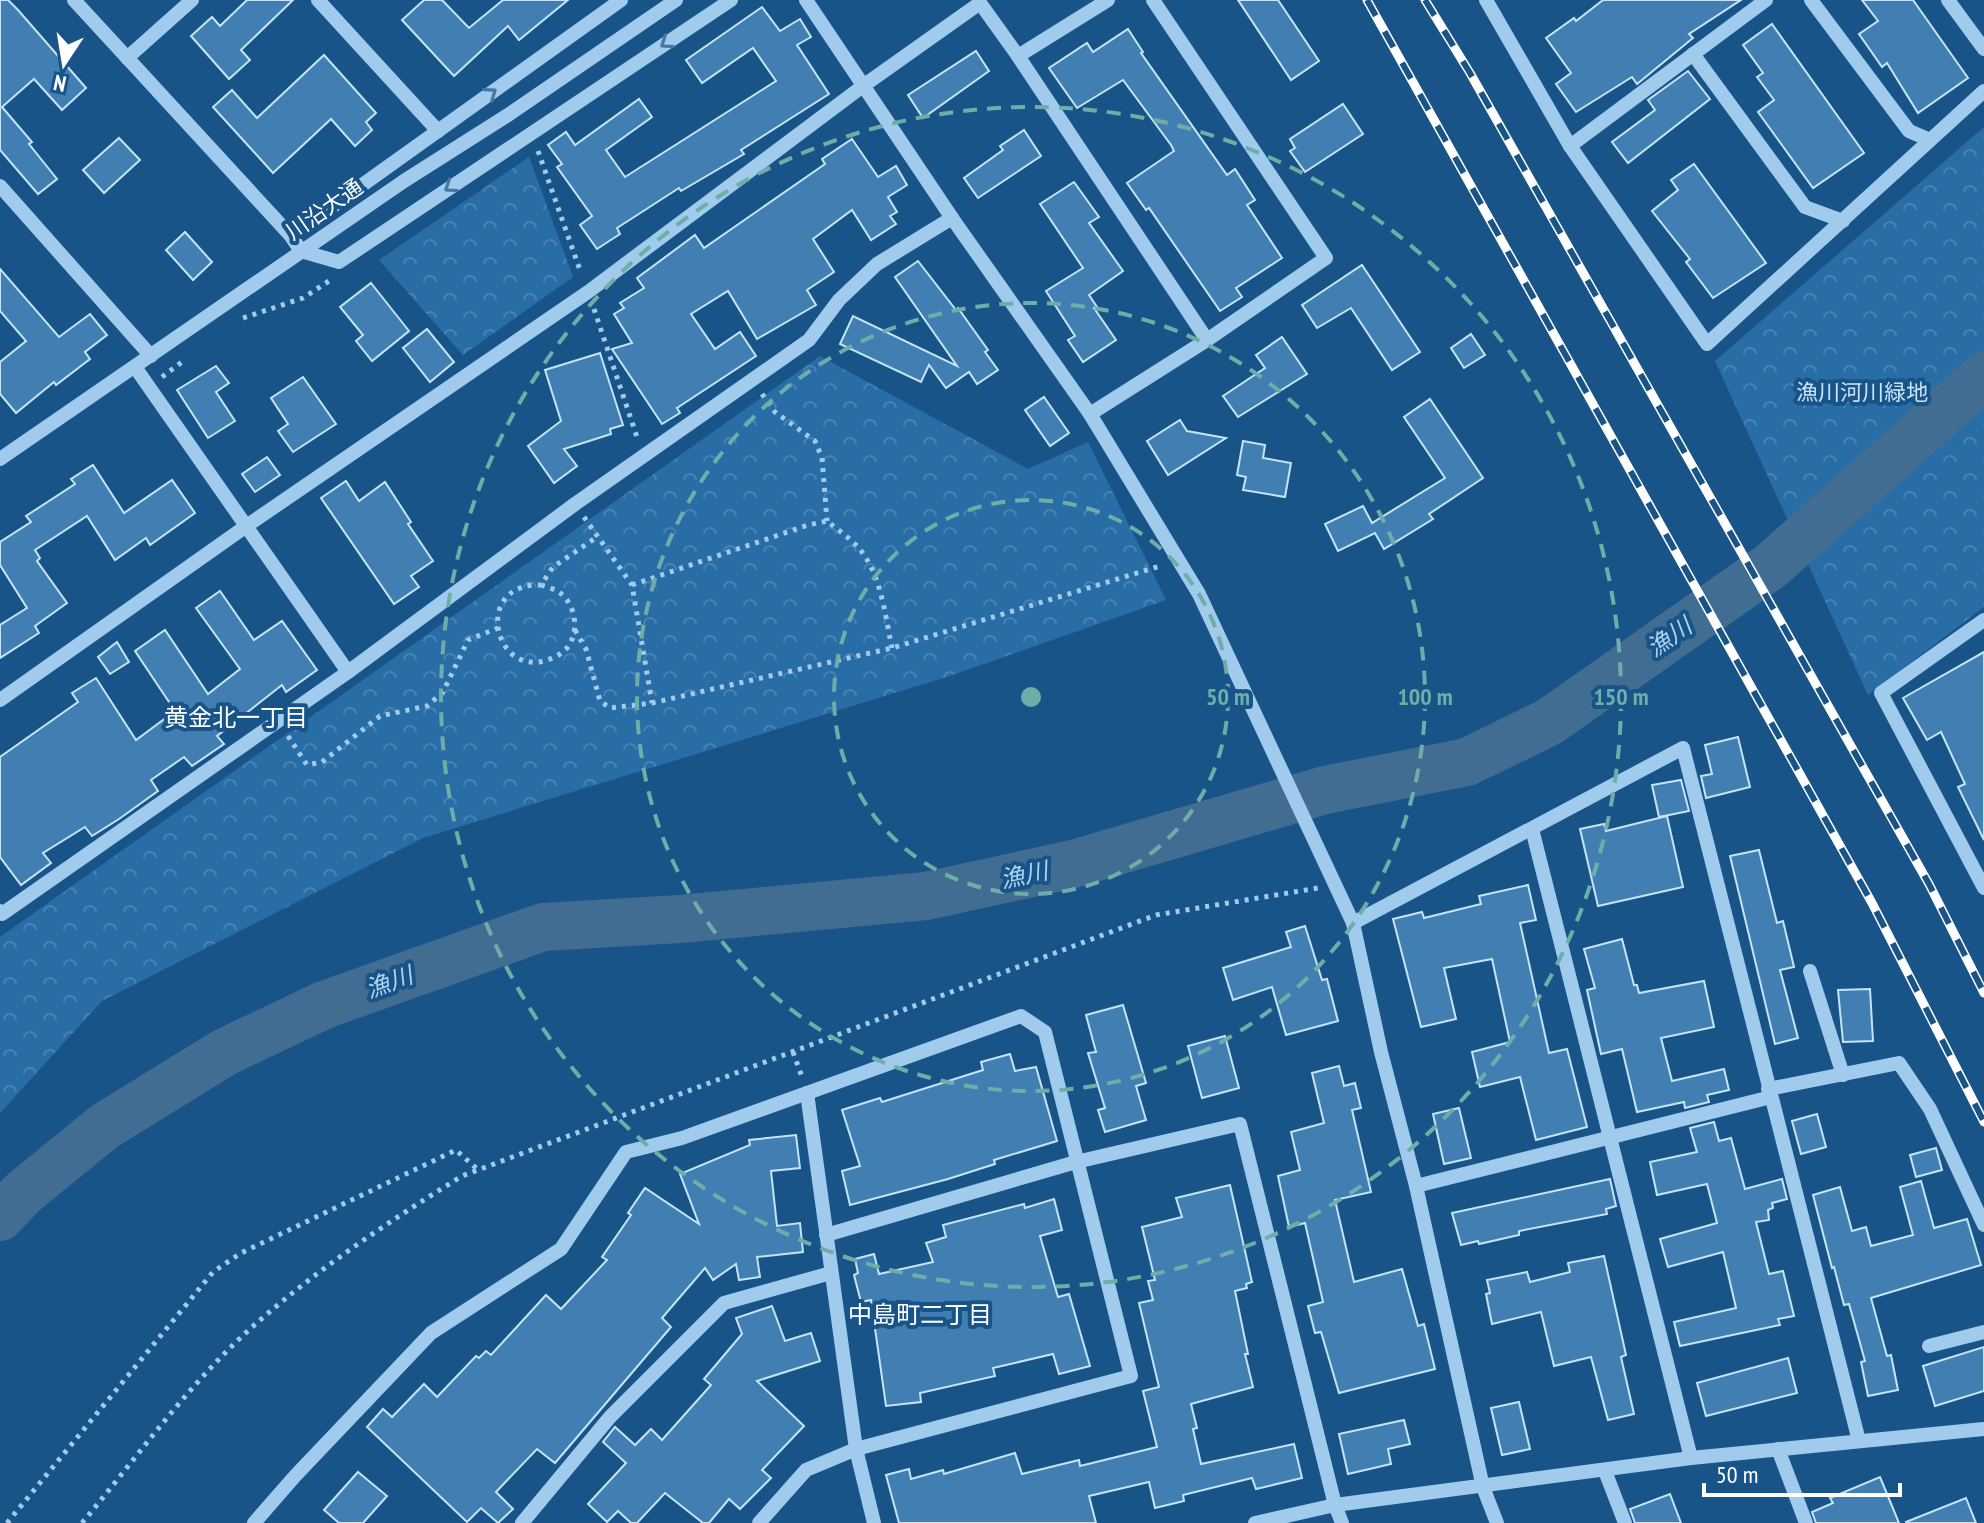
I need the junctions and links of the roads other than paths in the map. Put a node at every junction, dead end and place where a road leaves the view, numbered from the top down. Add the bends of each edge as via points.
1 (74, 0) edge
2 (192, 0) edge
3 (318, 0) edge
4 (621, 0) edge
5 (676, 0) edge
6 (731, 0) edge
7 (806, 0) edge
8 (1108, 0) edge
9 (1153, 0) edge
10 (1486, 0) edge
11 (1811, 0) edge
12 (1948, 0) edge
13 (1761, 2) edge
14 (1984, 49) edge
15 (1693, 54) junction
16 (1018, 56) junction
17 (127, 58) junction
18 (863, 86) junction
19 (1984, 91) edge
20 (438, 131) junction
21 (1930, 140) junction
22 (1570, 146) junction
23 (0, 186) edge
24 (952, 218) junction
25 (1843, 221) junction
26 (291, 236) junction
27 (301, 251) junction
28 (1207, 340) junction
29 (151, 356) junction
30 (135, 367) junction
31 (1090, 414) junction
32 (3, 450) edge
33 (245, 527) junction
34 (1984, 620) edge
35 (348, 672) junction
36 (0, 700) edge
37 (1532, 829) junction
38 (1984, 888) edge
39 (0, 911) edge
40 (1353, 923) junction
41 (1810, 971) dead end
42 (1843, 1075) junction
43 (807, 1093) junction
44 (1770, 1093) junction
45 (1608, 1138) junction
46 (1076, 1162) junction
47 (1416, 1186) junction
48 (1984, 1225) edge
49 (826, 1235) junction
50 (831, 1273) junction
51 (1984, 1332) edge
52 (1929, 1346) dead end
53 (1984, 1429) edge
54 (1859, 1441) junction
55 (856, 1449) junction
56 (1778, 1449) junction
57 (1691, 1458) junction
58 (1605, 1471) junction
59 (1483, 1487) junction
60 (1335, 1505) junction
61 (254, 1523) edge
62 (522, 1523) edge
63 (759, 1523) edge
64 (874, 1523) edge
65 (1255, 1523) edge
66 (1342, 1523) edge
67 (1497, 1523) edge
68 (1625, 1523) edge
69 (1806, 1523) edge

1 - 17 street
2 - 17 street
3 - 20 street
20 -> 4 street
5 - 27 street, 川沿大通
6 -> 27 street via 339,262
7 - 18 street
8 - 16 street
9 - 28 street via 1326,258
10 - 22 street
11 - 21 street via 1909,131
12 - 14 street
13 - 15 street
15 - 22 street
15 - 25 street via 1805,207
16 - 18 street via 980,3
16 - 28 street
17 - 26 street
18 - 24 street
18 - 33 street via 588,292
19 - 21 street
20 - 26 street
21 - 25 street
22 - 25 street via 1707,344
23 - 29 street
24 - 31 street
24 - 35 street via 877,264 839,300 809,340
26 - 27 street
27 - 29 street, 川沿大通
28 - 31 street
29 - 30 street, 川沿大通
30 - 32 street, 川沿大通
30 - 33 street
31 - 40 street via 1199,594
33 - 35 street
33 - 36 street
34 - 38 street via 1881,693
35 - 39 street
37 - 40 street
37 - 44 street via 1683,748
37 - 45 street
40 - 47 street
41 - 42 street
42 - 44 street
42 - 48 street via 1899,1063 1930,1109
43 - 46 street via 1021,1016 1045,1032
43 - 49 street
43 - 61 street via 682,1138 626,1152 561,1249 431,1333
44 - 45 street
44 - 54 street
45 - 47 street
45 - 57 street
46 - 49 street
46 - 55 street via 1131,1376
46 - 60 street via 1240,1124
47 - 59 street
49 - 50 street
50 - 55 street
50 - 62 street via 724,1303 610,1417
51 - 52 street
53 - 54 street
54 - 56 street
55 - 63 street via 806,1470
55 - 64 street
56 - 57 street
56 - 69 street
57 - 58 street
58 - 59 street
58 - 68 street
59 - 60 street
59 - 67 street
60 - 65 street
60 - 66 street

